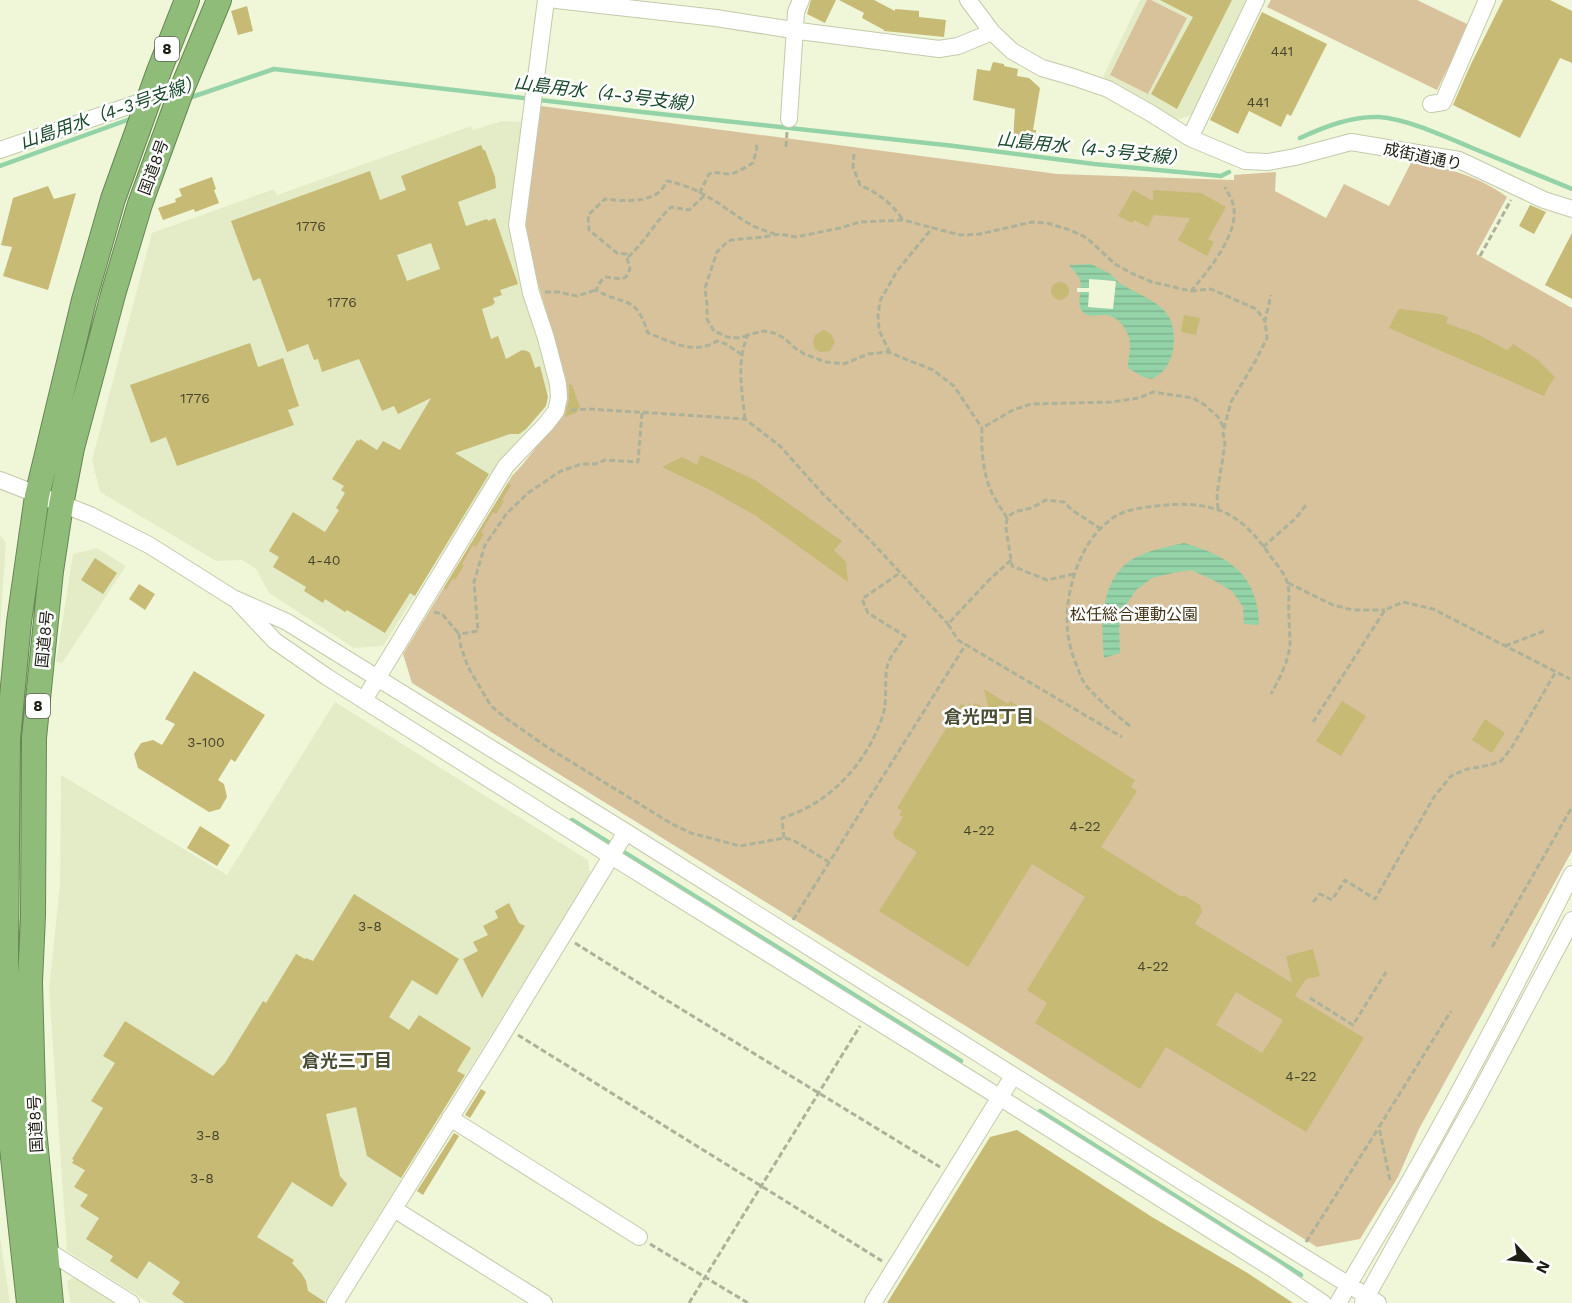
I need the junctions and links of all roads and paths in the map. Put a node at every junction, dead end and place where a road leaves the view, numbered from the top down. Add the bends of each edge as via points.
1 (187, 0) edge
2 (219, 0) edge
3 (546, 0) edge
4 (556, 0) edge
5 (801, 0) edge
6 (968, 0) edge
7 (1256, 0) edge
8 (1487, 0) edge
9 (632, 4) edge
10 (795, 31) junction
11 (992, 32) junction
12 (149, 99) junction
13 (1431, 104) dead end
14 (789, 119) dead end
15 (786, 136) dead end
16 (1190, 138) junction
17 (756, 144) dead end
18 (786, 147) dead end
19 (0, 150) edge
20 (854, 154) dead end
21 (1225, 187) dead end
22 (1517, 187) junction
23 (700, 192) junction
24 (705, 195) junction
25 (1572, 209) edge
26 (903, 220) junction
27 (933, 227) junction
28 (776, 235) junction
29 (1480, 256) dead end
30 (628, 258) junction
31 (596, 290) junction
32 (1191, 291) junction
33 (531, 293) junction
34 (1270, 295) dead end
35 (1265, 321) junction
36 (748, 335) junction
37 (742, 354) junction
38 (891, 354) junction
39 (556, 411) junction
40 (642, 413) junction
41 (745, 419) junction
42 (982, 428) junction
43 (1224, 429) junction
44 (0, 480) edge
45 (37, 496) junction
46 (61, 505) junction
47 (1306, 506) dead end
48 (1218, 509) junction
49 (1007, 518) junction
50 (1101, 529) junction
51 (1263, 547) junction
52 (1011, 560) junction
53 (900, 573) junction
54 (1074, 574) junction
55 (1288, 583) junction
56 (234, 598) junction
57 (419, 608) junction
58 (1385, 610) junction
59 (948, 624) junction
60 (1544, 631) dead end
61 (459, 634) junction
62 (966, 644) junction
63 (1505, 646) junction
64 (340, 655) junction
65 (1555, 673) junction
66 (327, 677) junction
67 (378, 678) junction
68 (1570, 679) dead end
69 (1271, 694) dead end
70 (364, 700) junction
71 (433, 713) junction
72 (1313, 722) dead end
73 (1130, 726) dead end
74 (419, 736) junction
75 (1122, 737) dead end
76 (1572, 807) edge
77 (626, 832) junction
78 (784, 838) junction
79 (610, 856) junction
80 (829, 862) junction
81 (1572, 874) edge
82 (1313, 902) dead end
83 (1572, 920) edge
84 (785, 932) junction
85 (562, 936) junction
86 (1492, 947) dead end
87 (1386, 972) dead end
88 (1310, 998) dead end
89 (1451, 1011) dead end
90 (867, 1015) junction
91 (506, 1028) junction
92 (1013, 1076) junction
93 (818, 1093) junction
94 (999, 1097) junction
95 (450, 1119) junction
96 (1379, 1127) junction
97 (952, 1174) junction
98 (1390, 1180) dead end
99 (761, 1186) junction
100 (394, 1209) junction
101 (639, 1238) joint
102 (1306, 1243) dead end
103 (45, 1249) junction
104 (894, 1269) junction
105 (705, 1277) junction
106 (1348, 1284) junction
107 (1369, 1301) edge
108 (337, 1302) edge
109 (29, 1303) edge
110 (51, 1303) edge
111 (131, 1303) edge
112 (544, 1303) edge
113 (689, 1303) edge
114 (748, 1303) edge
115 (873, 1303) edge
116 (1323, 1303) edge
117 (1338, 1303) edge

1 - 12 highway, 国道8号 / 8
2 - 46 highway, 国道8号 / 8 via 140,204 75,437
3 - 33 street via 518,225
4 - 9 street
5 - 10 street
6 - 11 street, 成街道通り
7 - 16 street
8 - 13 street via 1443,102
9 - 10 street
10 - 11 street via 939,49
10 - 14 street
11 - 16 street, 成街道通り via 1012,51 1042,68 1108,88
12 - 19 street
12 - 45 highway, 国道8号 / 8 via 113,199 84,300
15 - 18 path
16 - 22 street, 成街道通り via 1245,161 1268,162 1351,142 1459,160
17 - 23 path via 753,163 729,174 709,174
20 - 26 path via 853,167 860,185 893,205
21 - 32 path via 1234,206 1233,230
22 - 25 street, 成街道通り
22 - 29 path
23 - 24 path
23 - 30 path via 667,181 660,192 647,198 625,202 605,199 588,215 589,230
24 - 28 path via 750,224
24 - 30 path via 689,210 671,207
26 - 27 path
26 - 28 path via 860,222 796,237
27 - 32 path via 960,235 1032,222 1047,223 1088,238 1115,264 1133,274
27 - 38 path via 897,271 880,301 879,330
28 - 36 path via 725,244 717,252 705,288 706,320 714,331 727,337
30 - 31 path via 630,269 626,277 606,277
31 - 33 path via 577,296
31 - 37 path via 632,304 648,333 686,347 703,348 717,341
32 - 35 path via 1211,289 1256,309
33 - 39 street via 558,384
34 - 35 path
35 - 43 path via 1267,338 1231,402
36 - 37 path
36 - 38 path via 774,333 804,354 826,362 844,364 868,354
37 - 41 path
38 - 42 path via 933,369 954,386
39 - 40 path
39 - 57 street via 506,466
40 - 41 path
40 - 61 path via 638,462 605,460 561,471 507,513 484,545 474,582 478,631
41 - 53 path via 780,446
42 - 43 path via 1031,404 1111,402 1153,392 1193,398 1218,417
42 - 49 path via 985,468 993,496
43 - 48 path
44 - 45 street
45 - 46 street
45 - 109 highway, 国道8号 / 8 via 19,622 8,750 6,956 10,1130
46 - 56 street via 149,545
46 - 103 highway, 国道8号 / 8 via 34,738 30,982 34,1129
47 - 51 path
48 - 50 path via 1175,504 1141,508 1109,520
48 - 51 path via 1235,518
49 - 50 path via 1046,500 1064,502
49 - 52 path
50 - 54 path via 1084,549
51 - 55 path
52 - 54 path via 1012,566 1047,580
52 - 59 path
53 - 59 path
53 - 78 path via 862,600 868,613 905,636 887,665 883,716 861,759 839,786 796,814 782,818
54 - 73 path via 1067,624 1071,655 1088,688
55 - 58 path via 1333,605 1353,610
55 - 69 path via 1290,646
56 - 64 street via 287,622
56 - 66 street via 275,641
57 - 61 path via 442,614
57 - 67 street
58 - 63 path via 1403,602 1432,609
58 - 72 path
59 - 62 path via 958,640
60 - 63 path
61 - 78 path via 468,667 491,706 547,747 691,833 740,846
62 - 75 path
62 - 80 path
63 - 65 path
64 - 66 street
64 - 67 street
65 - 68 path
65 - 82 path via 1501,761 1451,776 1434,797 1375,899 1345,880 1332,900 1320,894
66 - 70 street
67 - 70 street
67 - 71 street
70 - 74 street
71 - 74 street
71 - 77 street
74 - 79 street
76 - 86 path
77 - 79 street
77 - 84 street
78 - 80 path
79 - 85 street
79 - 90 street
80 - 84 path
81 - 106 street via 1459,1092
83 - 107 street
84 - 92 street
85 - 91 street
85 - 93 path
87 - 88 path via 1353,1025
89 - 96 path
90 - 93 path
90 - 94 street
91 - 95 street
91 - 99 path
92 - 94 street
92 - 106 street
93 - 97 path
93 - 99 path
94 - 97 street
94 - 116 street
95 - 100 street
95 - 101 street
96 - 98 path
96 - 102 path
97 - 104 street
99 - 104 path
99 - 105 path
100 - 108 street
100 - 112 street
101 - 105 path
103 - 110 highway, 国道8号 / 8
103 - 111 street
104 - 115 street
105 - 113 path
105 - 114 path
106 - 107 street
106 - 117 street

